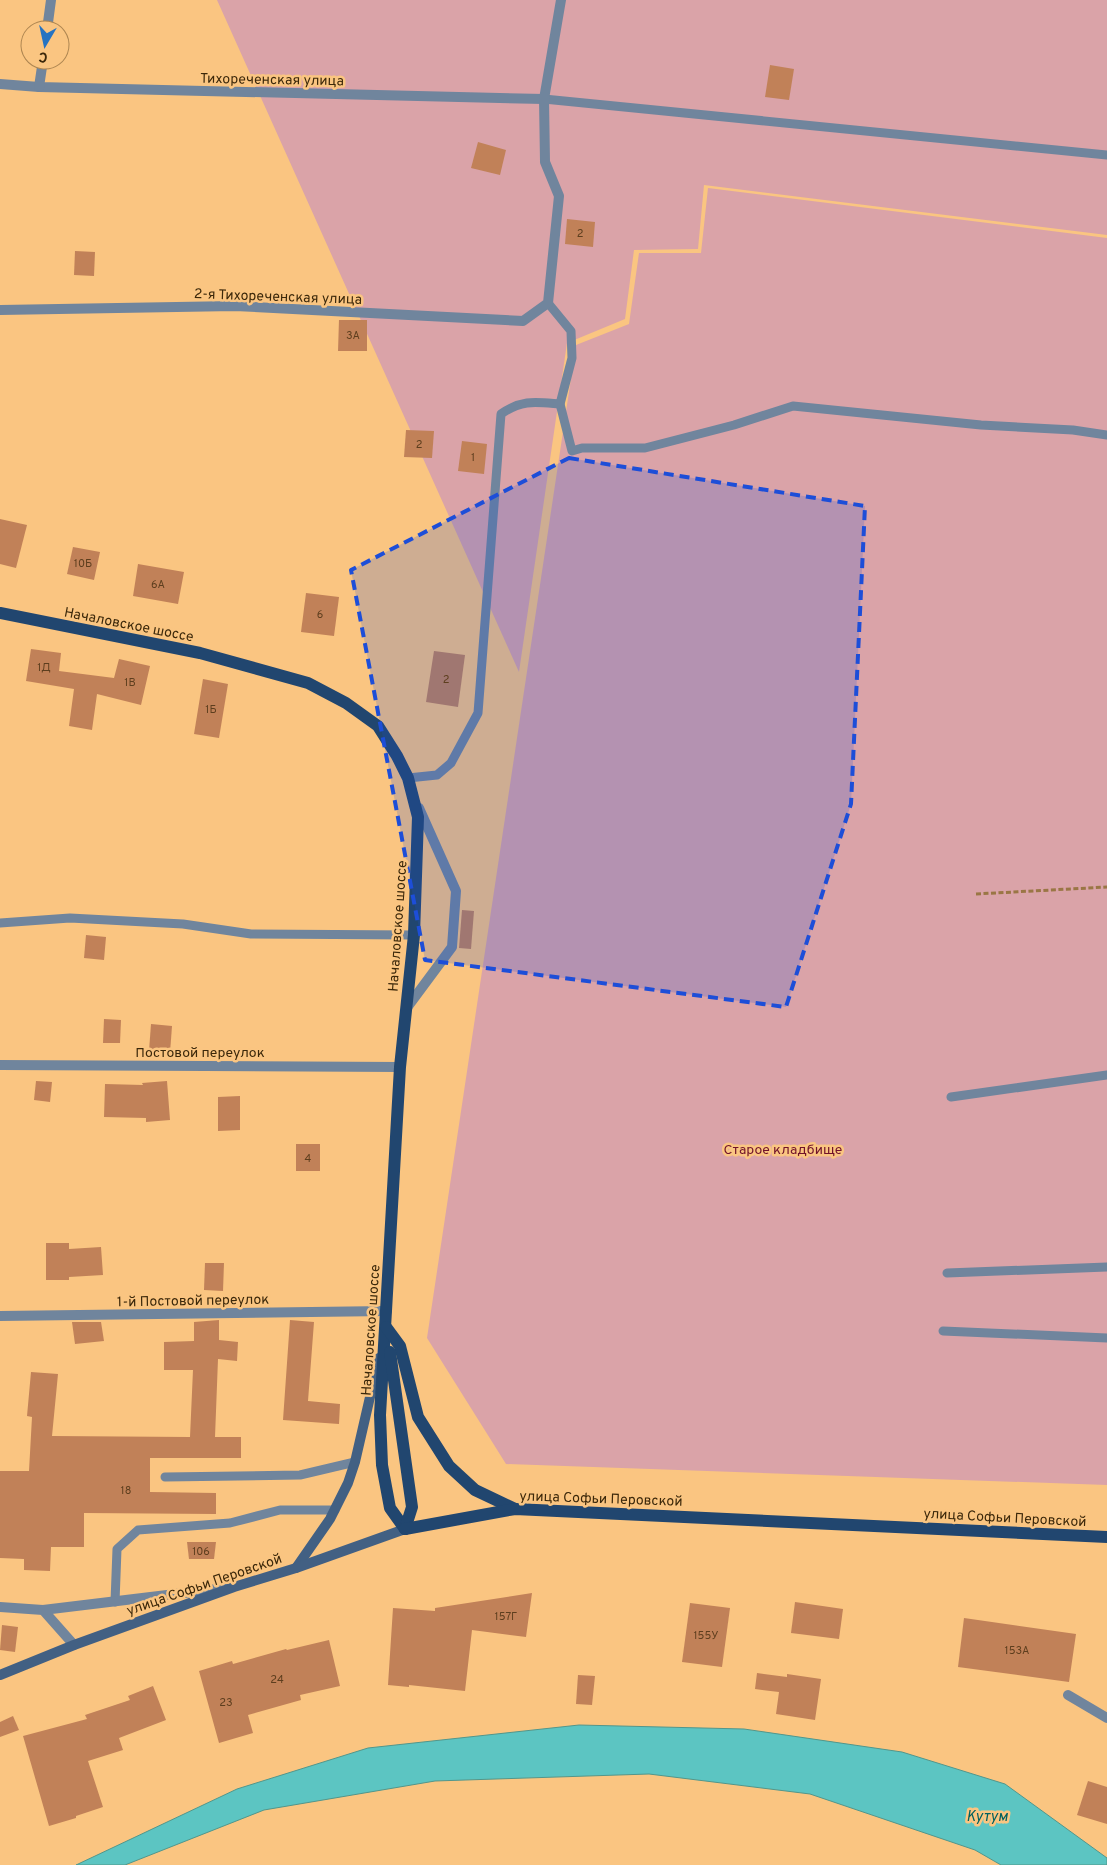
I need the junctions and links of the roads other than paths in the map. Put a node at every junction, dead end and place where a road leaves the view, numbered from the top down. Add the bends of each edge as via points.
1 (51, 0) edge
2 (561, 0) edge
3 (48, 20) edge
4 (42, 70) edge
5 (0, 84) edge
6 (39, 88) junction
7 (544, 100) junction
8 (1107, 155) edge
9 (548, 303) junction
10 (0, 310) edge
11 (560, 404) junction
12 (1107, 435) edge
13 (0, 613) edge
14 (408, 778) junction
15 (413, 794) junction
16 (0, 923) edge
17 (414, 935) junction
18 (406, 1009) junction
19 (0, 1065) edge
20 (400, 1067) junction
21 (1107, 1075) edge
22 (951, 1097) dead end
23 (1107, 1267) edge
24 (947, 1273) dead end
25 (387, 1311) junction
26 (0, 1316) edge
27 (386, 1328) junction
28 (943, 1331) dead end
29 (1107, 1338) edge
30 (355, 1462) junction
31 (165, 1477) dead end
32 (515, 1509) junction
33 (335, 1510) junction
34 (405, 1529) junction
35 (1107, 1537) edge
36 (296, 1568) junction
37 (234, 1586) junction
38 (115, 1602) junction
39 (0, 1607) edge
40 (43, 1610) junction
41 (74, 1645) junction
42 (0, 1675) edge
43 (1068, 1695) dead end
44 (1107, 1718) edge

1 - 3 street
2 - 7 street
4 - 6 street
5 - 6 street, Тихореченская улица
6 - 7 street, Тихореченская улица
7 - 8 lane
7 - 9 street via 545,162 559,196
9 - 10 street, 2-я Тихореченская улица via 522,321 235,306
9 - 11 lane via 571,331 572,358
11 - 12 lane via 572,451 582,448 645,448 793,406
11 - 14 lane via 530,401 513,405 501,414 478,713 451,763 438,775
13 - 14 main road, Началовское шоссе via 200,653 308,683 346,703 378,726
14 - 15 main road, Началовское шоссе
15 - 17 main road, Началовское шоссе via 418,817
15 - 18 street via 456,891 452,947
16 - 17 lane via 70,918 183,924 251,934
17 - 18 main road, Началовское шоссе
18 - 20 main road, Началовское шоссе
19 - 20 street, Постовой переулок
20 - 25 main road, Началовское шоссе
21 - 22 lane
23 - 24 lane
25 - 26 street, 1-й Постовой переулок
25 - 27 main road, Началовское шоссе
27 - 30 main road
27 - 32 main road via 400,1346 418,1417 449,1466 475,1490
27 - 34 main road via 412,1508
27 - 34 main road, Началовское шоссе via 380,1415 382,1466 390,1508
28 - 29 lane
30 - 31 lane via 300,1475
30 - 33 main road
32 - 34 main road, улица Софьи Перовской
32 - 35 main road, улица Софьи Перовской
33 - 36 main road
33 - 38 lane via 280,1510 230,1523 138,1530 117,1549
34 - 36 main road, улица Софьи Перовской
36 - 37 main road, улица Софьи Перовской
37 - 38 street
37 - 41 main road, улица Софьи Перовской
38 - 40 street
39 - 40 street
40 - 41 street
41 - 42 main road, улица Софьи Перовской
43 - 44 street

